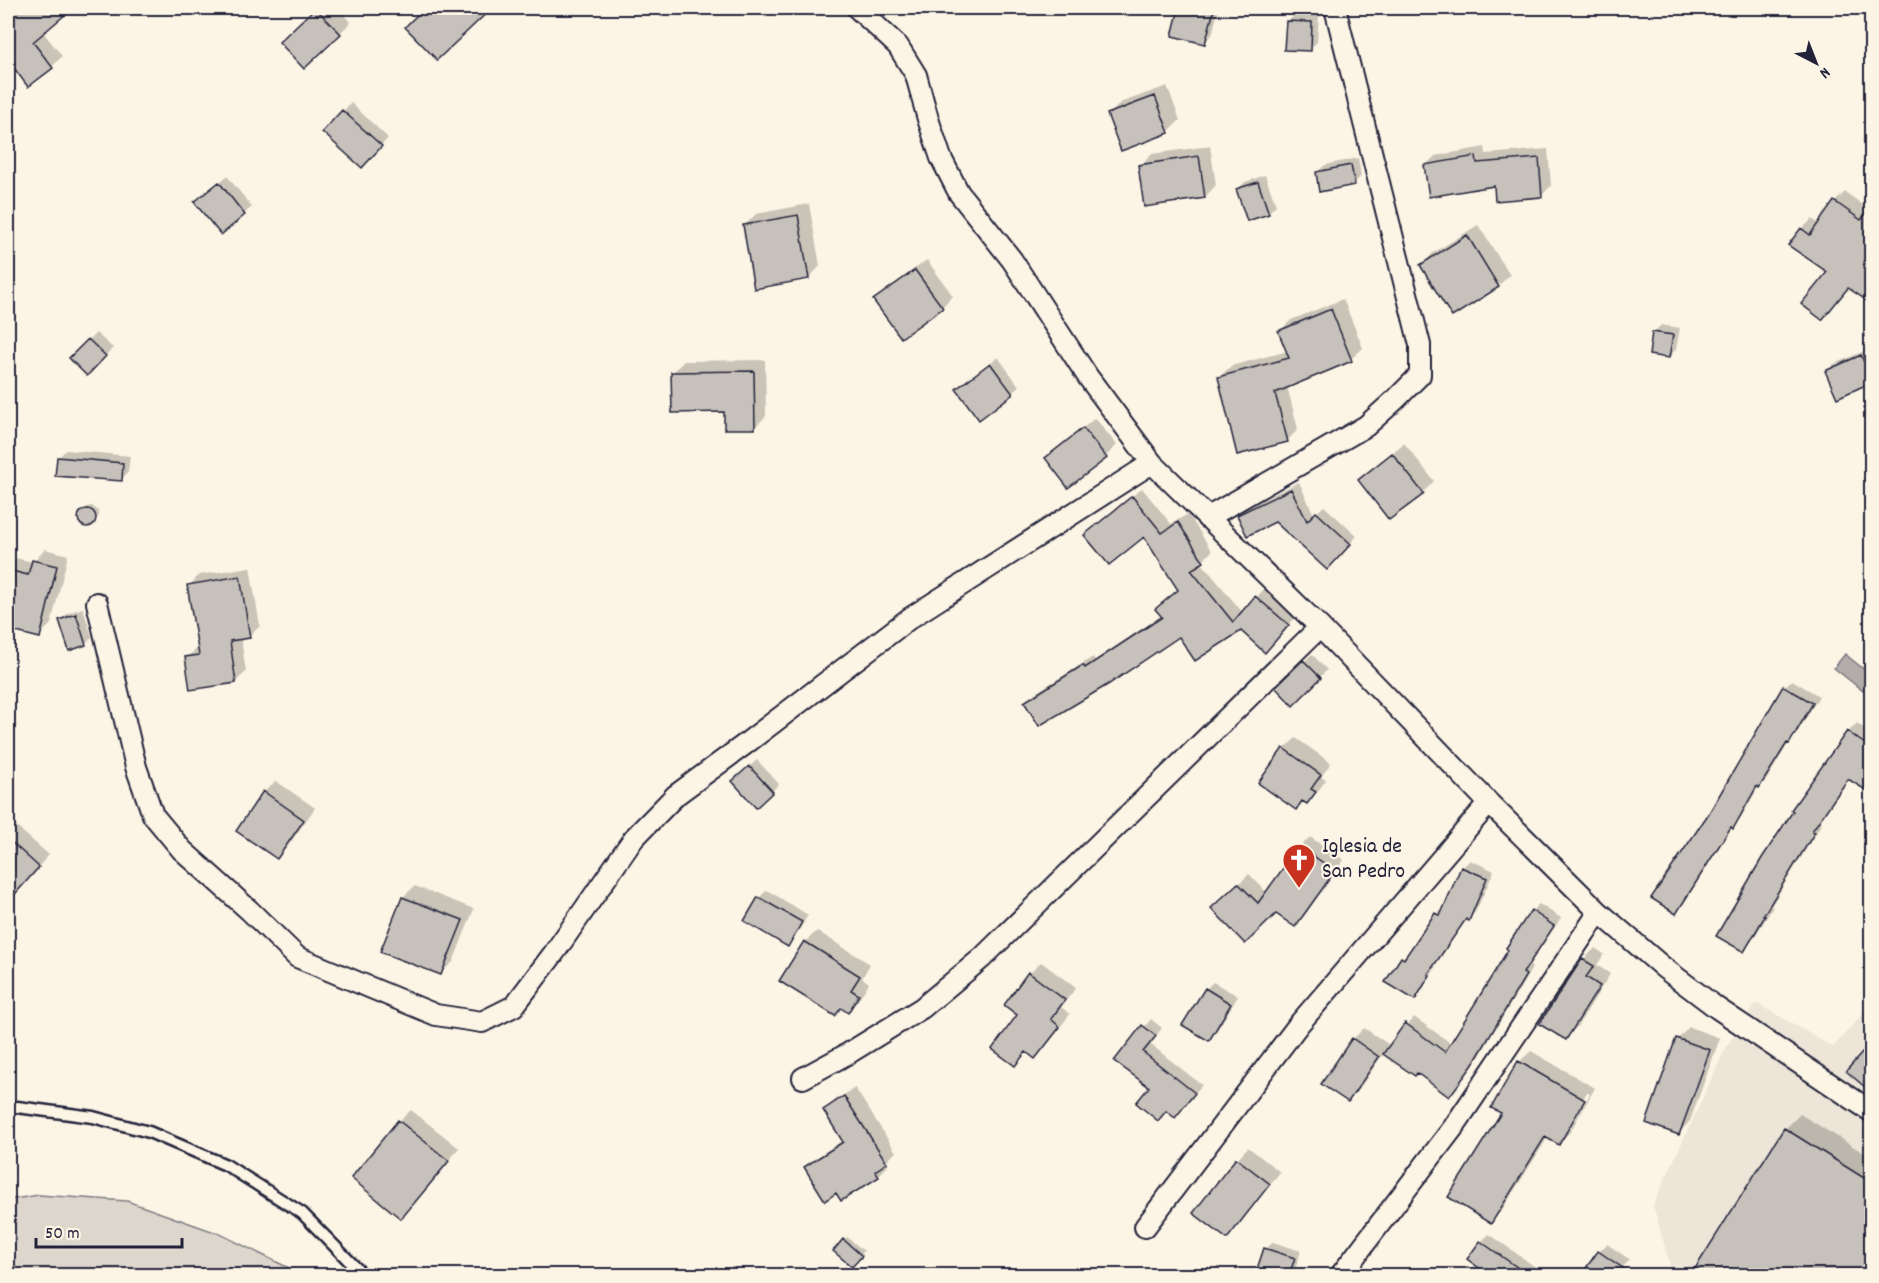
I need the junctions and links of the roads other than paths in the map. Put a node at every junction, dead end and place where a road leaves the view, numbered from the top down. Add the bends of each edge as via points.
1 (857, 8) edge
2 (1335, 8) edge
3 (1152, 463) junction
4 (1207, 518) junction
5 (97, 603) dead end
6 (1320, 627) junction
7 (1490, 803) junction
8 (1599, 912) junction
9 (803, 1078) dead end
10 (8, 1109) edge
11 (1872, 1112) edge
12 (1145, 1227) dead end
13 (364, 1275) edge
14 (1340, 1275) edge

1 - 3 street via 898,46 916,75 941,158 959,193 1012,260 1088,376
2 - 4 street via 1420,345 1420,375 1366,426
3 - 4 street
3 - 5 street via 910,618 676,795 634,838 514,1006 482,1022 436,1015 297,957 182,850 153,815 136,767
4 - 6 street
6 - 7 street
6 - 9 street via 982,958 922,1008
7 - 8 street
7 - 12 street via 1299,1024
8 - 11 street via 1717,1008
8 - 14 street via 1453,1128
10 - 13 lane via 93,1117 149,1132 226,1165 302,1213

